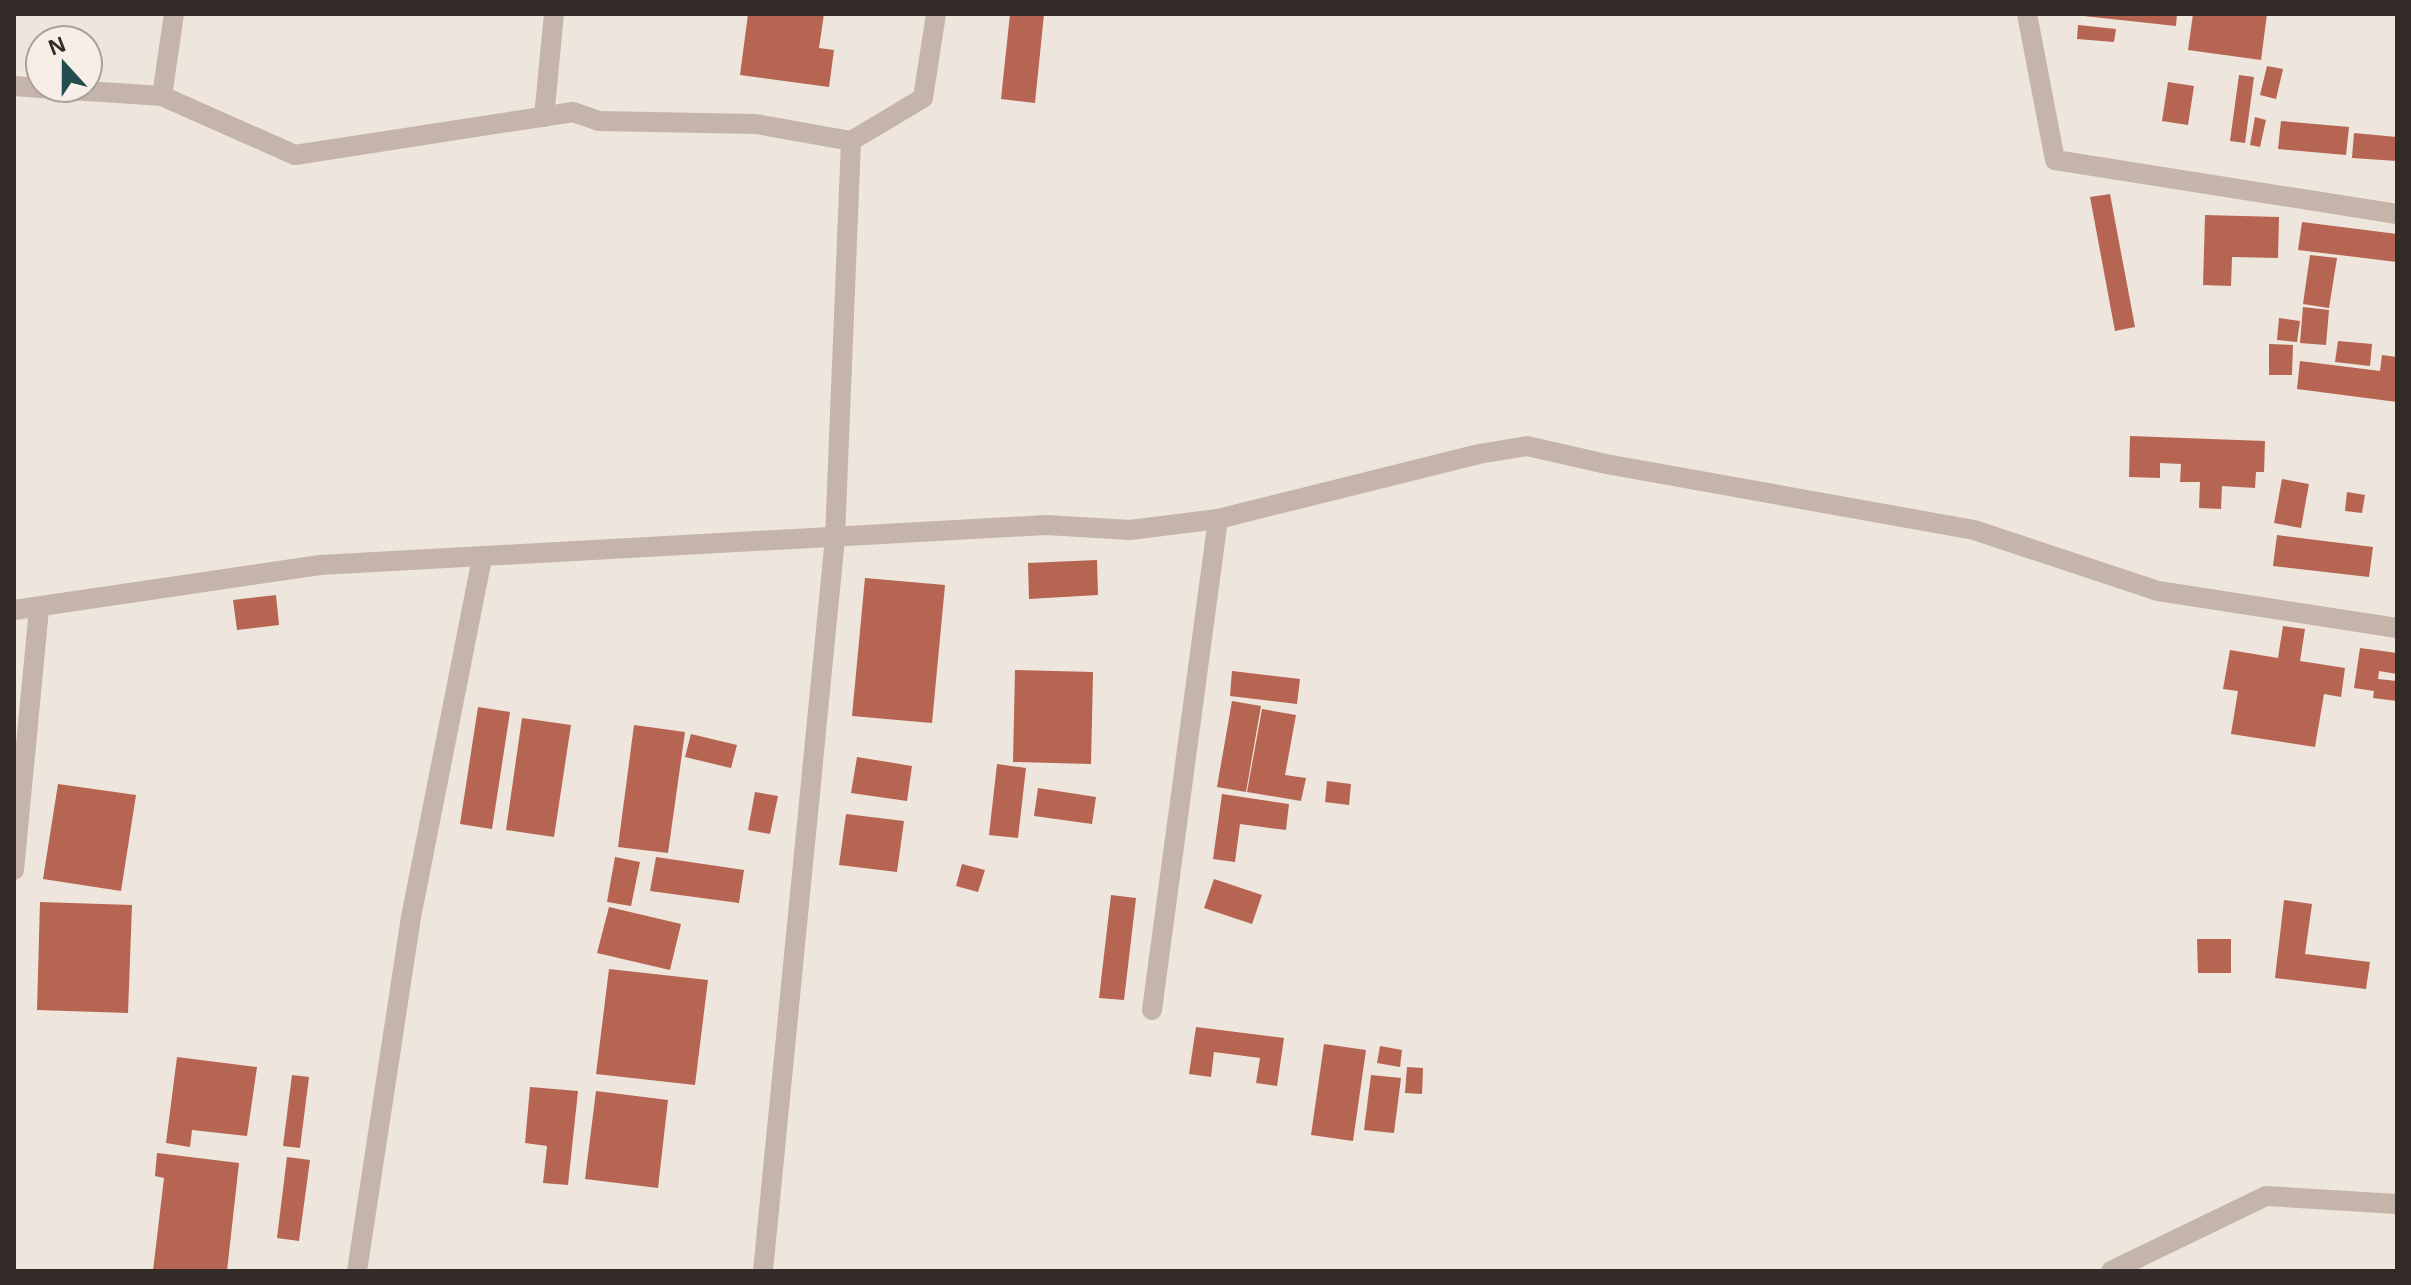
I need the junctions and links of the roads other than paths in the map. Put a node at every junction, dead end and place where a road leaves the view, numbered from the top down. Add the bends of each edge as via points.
1 (174, 14) edge
2 (554, 14) edge
3 (936, 14) edge
4 (2027, 14) edge
5 (104, 92) edge
6 (162, 96) junction
7 (544, 117) junction
8 (851, 141) junction
9 (2397, 214) edge
10 (1218, 519) junction
11 (835, 538) junction
12 (482, 558) junction
13 (39, 609) junction
14 (14, 610) edge
15 (2397, 628) edge
16 (14, 870) edge
17 (1152, 1010) dead end
18 (2397, 1204) edge
19 (363, 1269) edge
20 (763, 1271) edge
21 (2111, 1271) edge

1 - 6 street
2 - 7 street
3 - 8 street via 923,98
4 - 9 street via 2055,160
5 - 6 street
6 - 7 street via 295,155
7 - 8 street via 573,112 599,121 756,124
8 - 11 street
10 - 11 street via 1130,530 1046,525
10 - 15 street via 1527,446 1974,530 2158,591
10 - 17 street
11 - 12 street
11 - 20 street
12 - 13 street via 320,565
12 - 19 street via 411,917
13 - 14 street
13 - 16 street
18 - 21 street via 2266,1196

